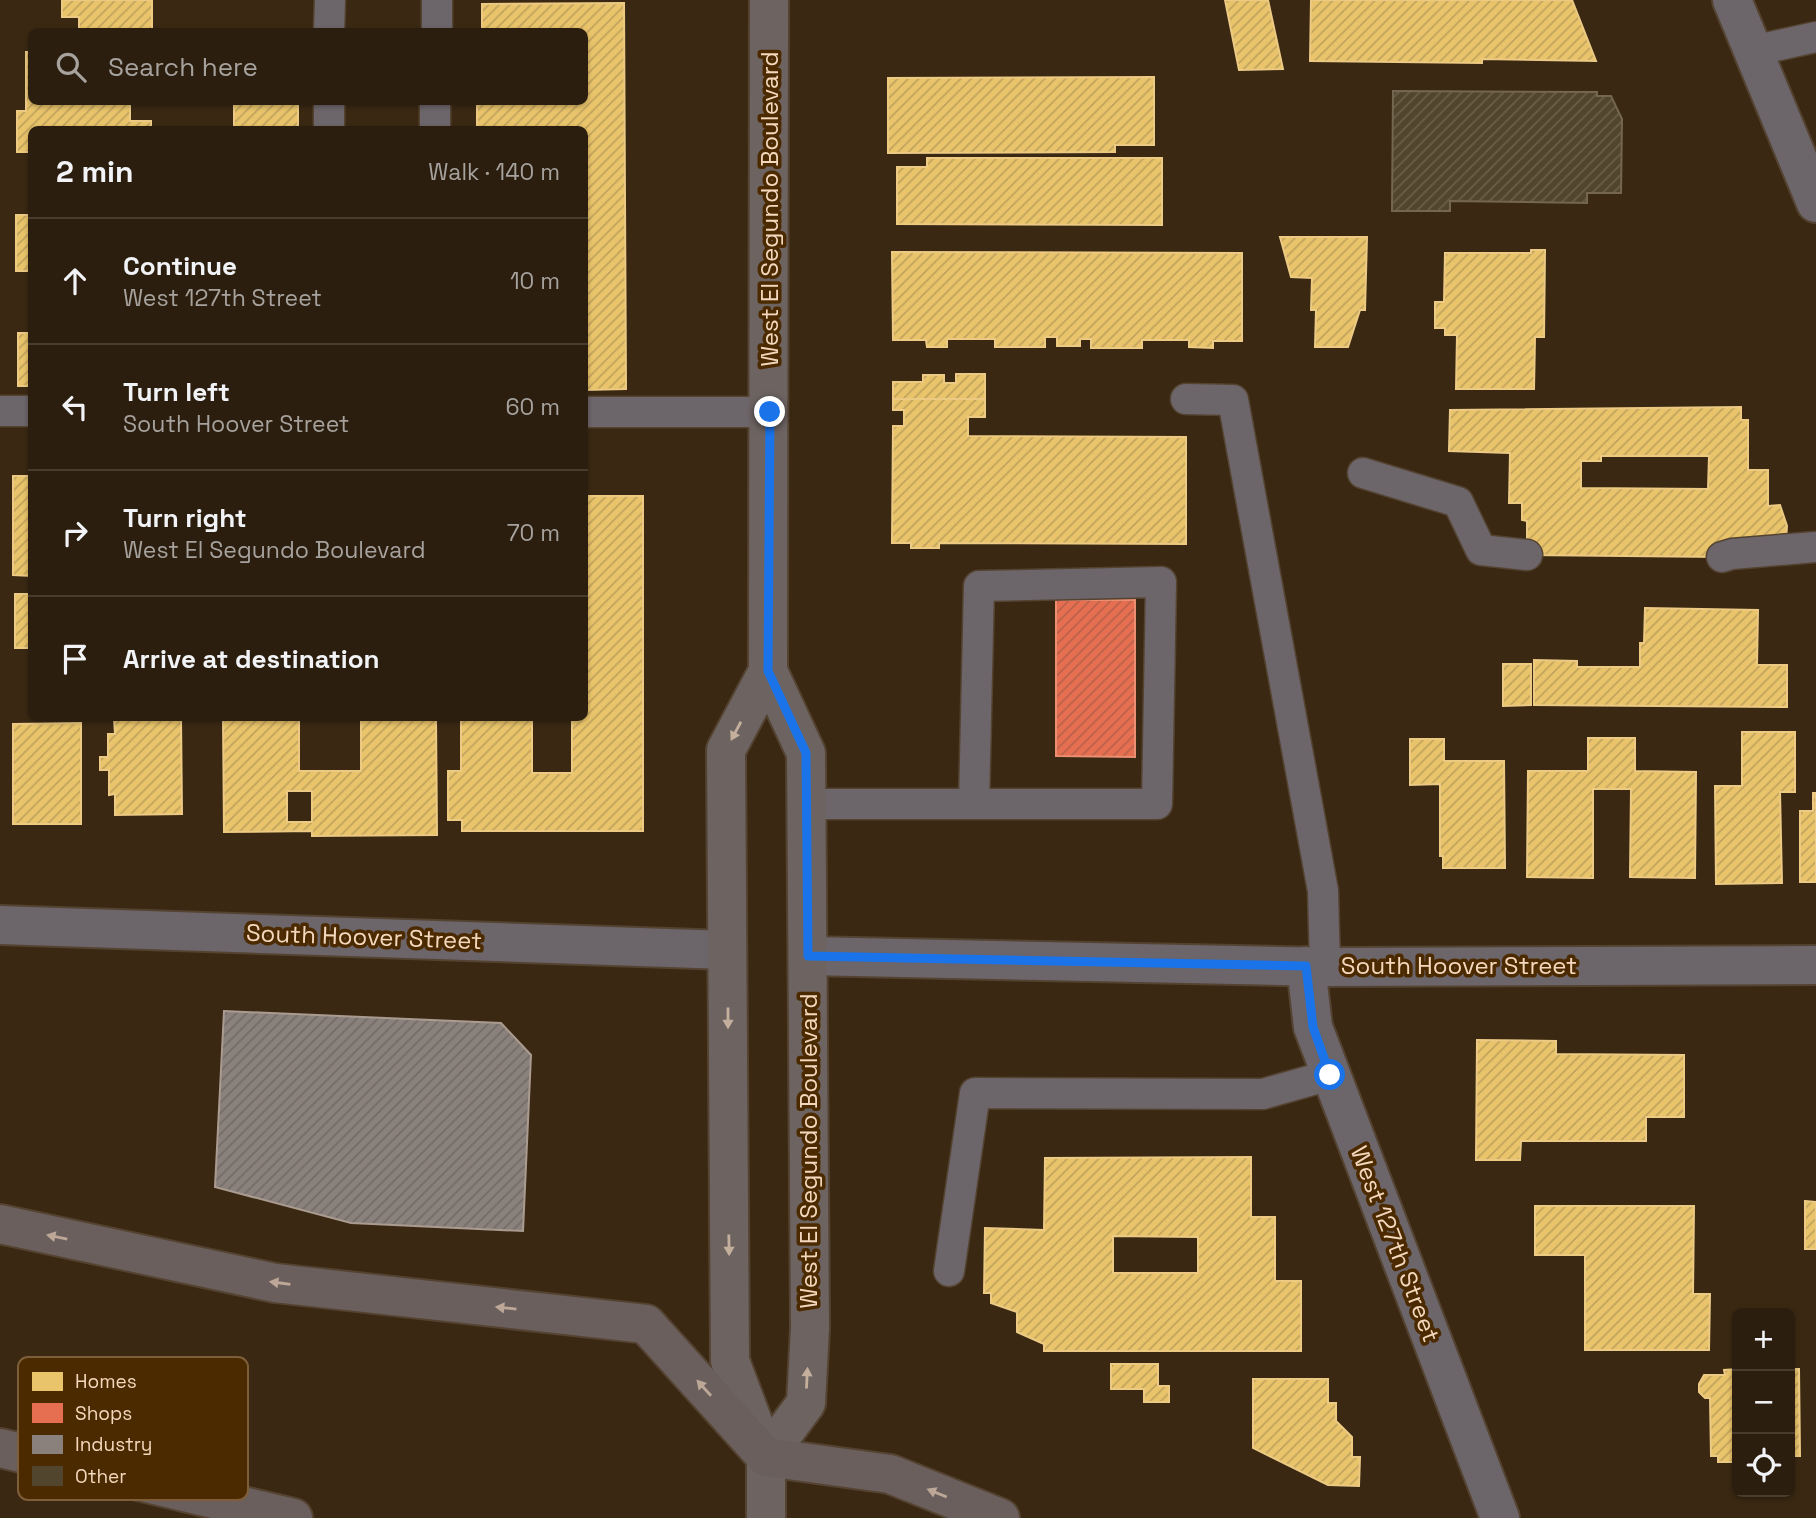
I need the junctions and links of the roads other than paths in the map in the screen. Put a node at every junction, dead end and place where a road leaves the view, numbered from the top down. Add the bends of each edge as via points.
1 (330, 0) edge
2 (437, 0) edge
3 (769, 0) edge
4 (1732, 0) edge
5 (330, 28) edge
6 (437, 28) edge
7 (1816, 37) edge
8 (1752, 51) junction
9 (329, 105) edge
10 (435, 105) edge
11 (329, 126) edge
12 (435, 126) edge
13 (1816, 203) edge
14 (1186, 399) dead end
15 (0, 411) edge
16 (28, 411) edge
17 (588, 412) edge
18 (770, 412) junction
19 (1363, 473) dead end
20 (1816, 547) edge
21 (1527, 555) dead end
22 (1722, 557) dead end
23 (768, 671) junction
24 (808, 804) junction
25 (974, 804) junction
26 (0, 925) edge
27 (727, 950) junction
28 (808, 956) junction
29 (1816, 965) edge
30 (1316, 966) junction
31 (1330, 1075) junction
32 (0, 1224) edge
33 (949, 1271) dead end
34 (0, 1448) edge
35 (18, 1452) edge
36 (766, 1457) junction
37 (218, 1500) edge
38 (293, 1518) edge
39 (766, 1518) edge
40 (1000, 1518) edge
41 (1500, 1518) edge

1 - 5 lane
2 - 6 lane
3 - 18 main road, West El Segundo Boulevard
4 - 8 street
7 - 8 lane
8 - 13 street
9 - 11 lane
10 - 12 lane
14 - 30 lane via 1233,400 1323,891
15 - 16 lane
17 - 18 lane
18 - 23 main road, West El Segundo Boulevard
19 - 21 lane via 1458,502 1480,550
20 - 22 lane
23 - 24 main road, West El Segundo Boulevard via 806,753
23 -> 27 main road, West El Segundo Boulevard via 726,750
24 - 25 lane
24 - 28 main road, West El Segundo Boulevard
25 - 25 lane via 1157,804 1161,582 979,586
26 - 27 street, South Hoover Street
27 -> 36 main road, West El Segundo Boulevard via 730,1361
28 - 30 street, South Hoover Street
36 -> 28 main road, West El Segundo Boulevard via 806,1403 810,1328
29 - 30 street, South Hoover Street
30 - 31 street, West 127th Street via 1313,1027
31 - 33 lane via 1262,1094 975,1093
31 - 41 street, West 127th Street
36 -> 32 highway via 646,1324 275,1283
34 - 35 highway
36 - 39 main road, West El Segundo Boulevard
40 -> 36 highway via 890,1474
37 - 38 highway

